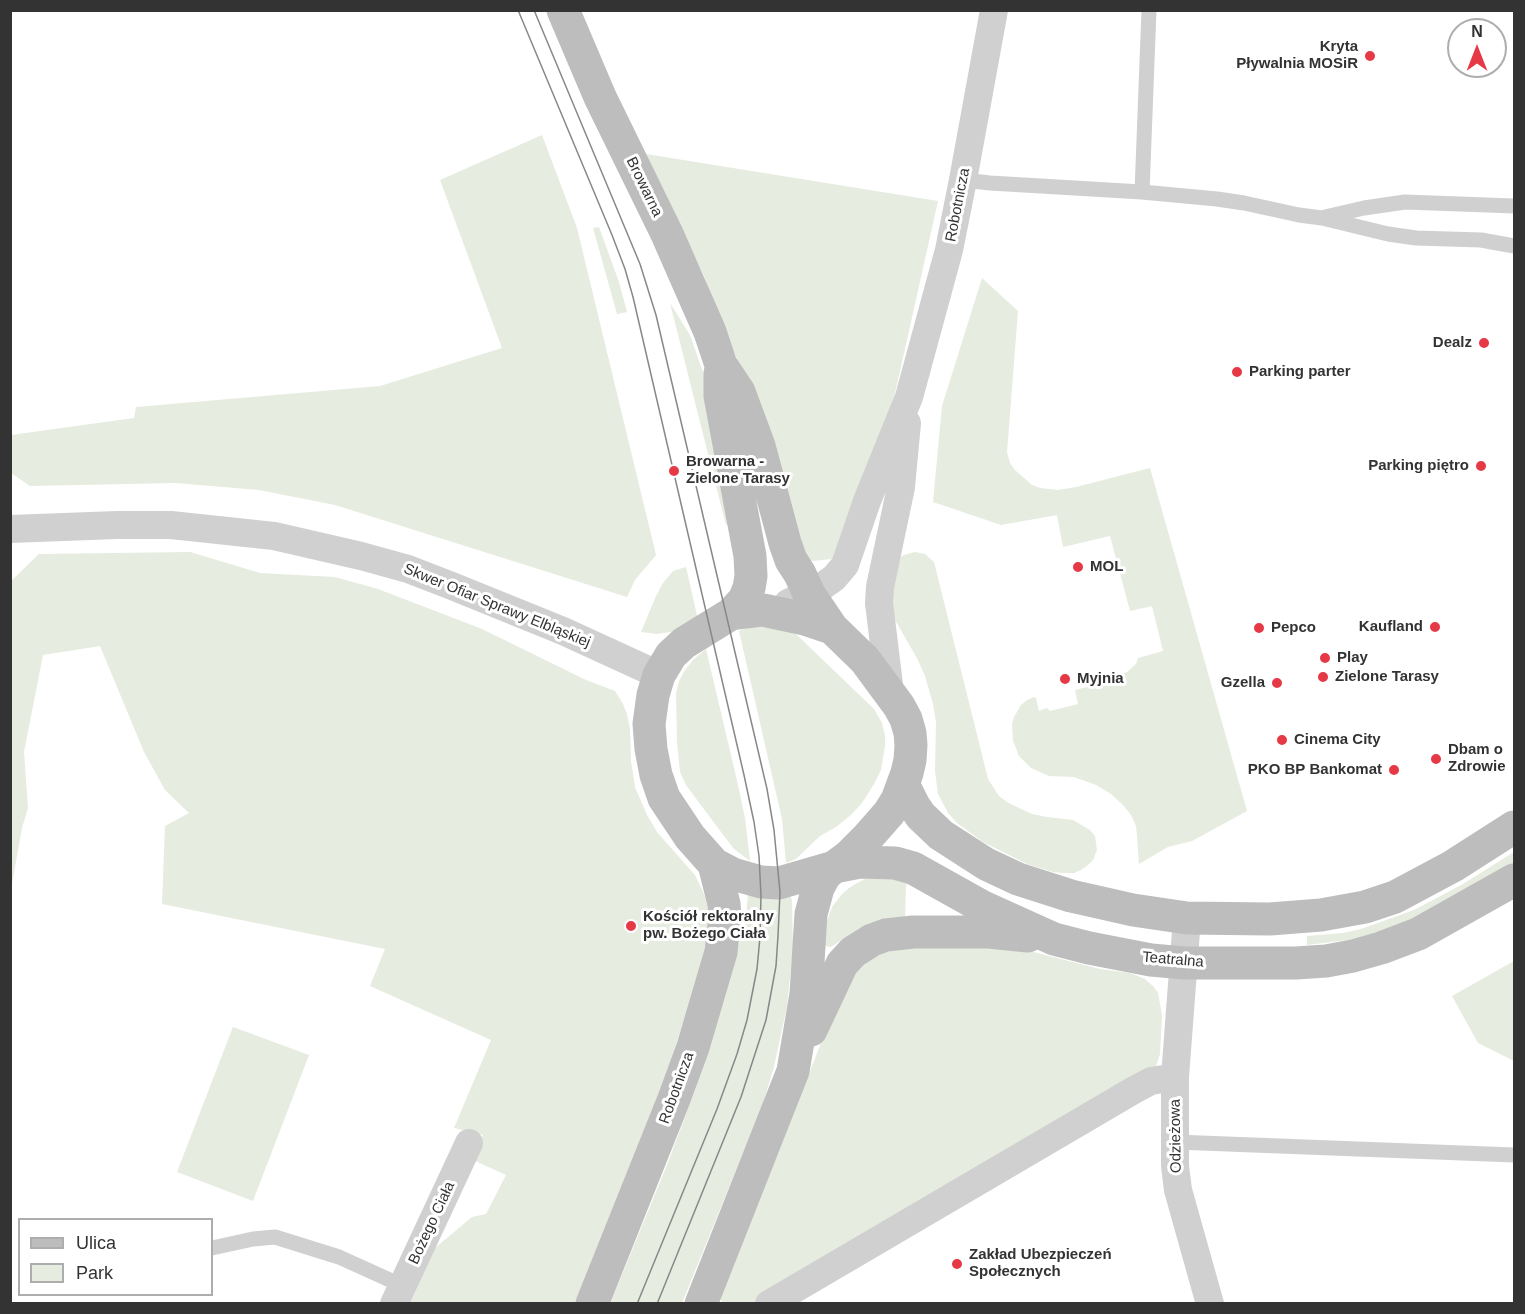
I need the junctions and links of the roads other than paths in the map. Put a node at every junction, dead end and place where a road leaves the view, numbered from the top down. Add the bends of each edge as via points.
1 (563, 10) edge
2 (994, 10) edge
3 (1149, 10) edge
4 (963, 180) junction
5 (1142, 192) junction
6 (1515, 206) edge
7 (1322, 218) junction
8 (1515, 246) edge
9 (721, 365) junction
10 (909, 397) junction
11 (10, 529) edge
12 (809, 594) junction
13 (764, 610) junction
14 (732, 614) junction
15 (832, 628) junction
16 (659, 675) junction
17 (890, 693) junction
18 (903, 784) junction
19 (1515, 827) edge
20 (714, 864) junction
21 (834, 867) junction
22 (1515, 880) edge
23 (1187, 918) junction
24 (1054, 939) junction
25 (1185, 963) junction
26 (793, 1071) junction
27 (1175, 1077) junction
28 (1175, 1142) junction
29 (469, 1143) dead end
30 (1515, 1155) edge
31 (213, 1248) edge
32 (398, 1295) edge
33 (592, 1304) edge
34 (701, 1304) edge
35 (769, 1304) edge
36 (1210, 1304) edge

1 - 9 main road, Browarna via 600,97 667,234
2 - 4 street, Robotnicza
3 - 5 lane
4 - 5 lane
4 - 10 street, Robotnicza via 949,250
5 - 7 lane via 1217,198
6 - 7 lane via 1405,202
7 - 8 lane via 1388,234
9 - 12 main road, Browarna via 739,392 759,446 785,543
9 - 14 main road, Browarna via 720,396 751,576 744,600
10 - 12 street, Robotnicza via 846,565
10 - 17 street, Robotnicza via 901,487 880,587
11 - 16 street, Skwer Ofiar Sprawy Elbląskiej via 171,525 274,536 408,569 563,631
12 - 13 street, Robotnicza
12 - 15 main road, Browarna
13 - 14 main road
13 - 15 main road
14 - 16 main road via 684,643
15 - 17 main road via 865,660
16 - 20 main road via 649,724 656,775 679,822
17 - 18 main road via 910,733 910,760
18 - 21 main road via 889,813
18 - 23 main road via 921,816 941,835 986,864 1071,896
19 - 23 main road via 1443,872 1365,908 1270,919
20 - 21 main road, Teatralna via 748,879 779,883
20 - 33 main road, Robotnicza via 725,916 721,952 675,1099
21 - 24 main road, Teatralna via 878,861 913,868 981,906
21 - 26 main road via 818,888 811,914 806,994
22 - 25 main road, Teatralna via 1418,934 1353,956 1296,963
23 - 25 street, Odzieżowa
24 - 25 main road, Teatralna via 1151,960
24 - 26 main road via 989,932 913,932 872,940 842,964
25 - 27 street, Odzieżowa
26 - 34 main road
27 - 28 street, Odzieżowa
27 - 35 street via 1151,1081 1134,1090
28 - 30 lane
28 - 36 street, Odzieżowa via 1178,1190
29 - 32 street, Bożego Ciała
31 - 32 lane via 275,1237 339,1257

